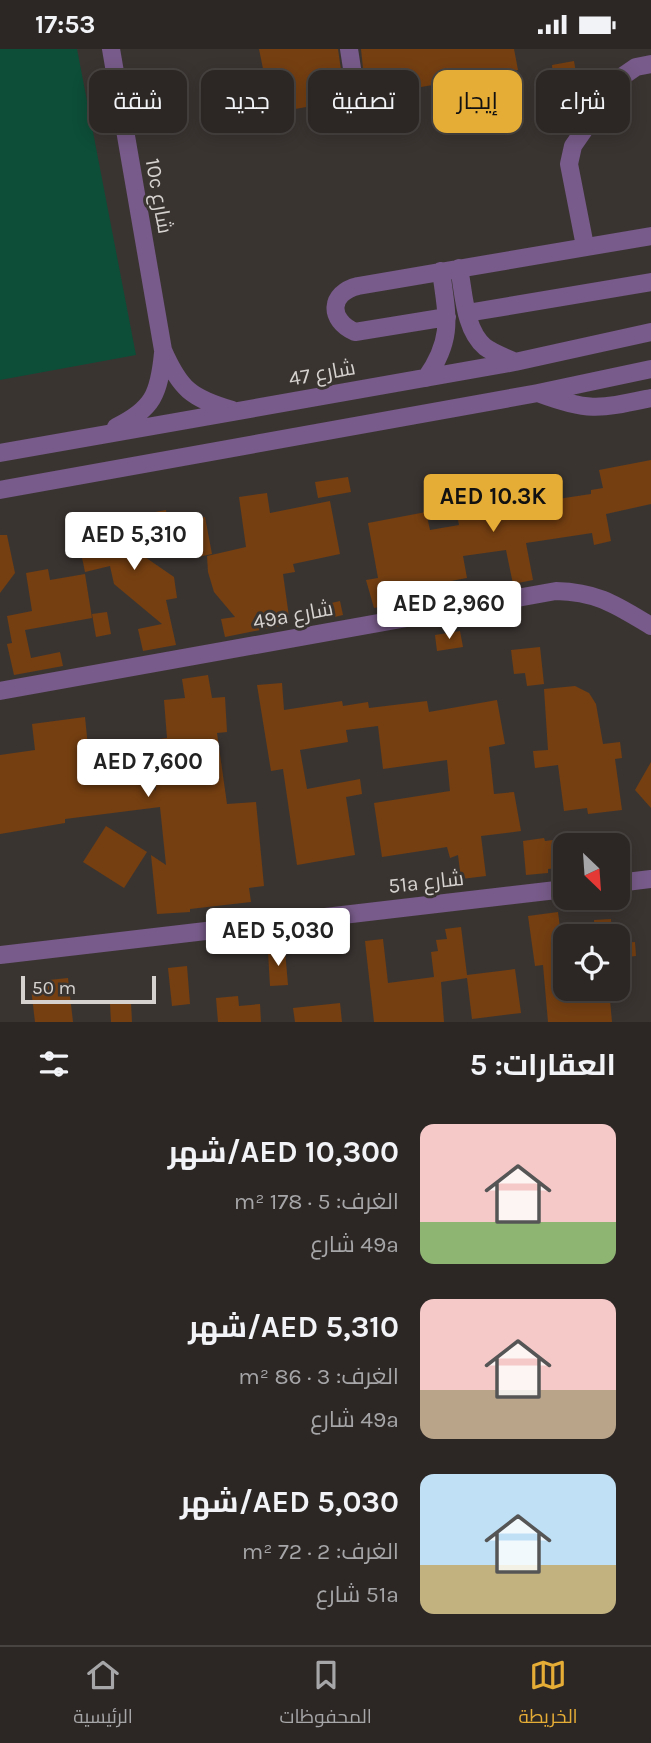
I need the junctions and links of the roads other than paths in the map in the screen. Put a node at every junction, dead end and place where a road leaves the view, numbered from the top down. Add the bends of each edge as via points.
1 (111, 49) edge
2 (349, 49) edge
3 (651, 64) edge
4 (352, 70) edge
5 (651, 236) edge
6 (585, 246) junction
7 (450, 269) junction
8 (651, 282) edge
9 (467, 313) junction
10 (447, 317) junction
11 (651, 332) edge
12 (163, 350) junction
13 (515, 362) junction
14 (651, 369) edge
15 (426, 378) junction
16 (538, 393) junction
17 (651, 398) edge
18 (235, 411) junction
19 (102, 434) junction
20 (0, 453) edge
21 (0, 489) edge
22 (651, 625) edge
23 (0, 691) edge
24 (651, 879) edge
25 (630, 882) edge
26 (553, 890) edge
27 (0, 955) edge

1 - 12 street, 10c شارع
2 - 4 street
3 - 6 street via 620,78 573,146 569,164
5 - 6 street
6 - 7 street
7 - 9 street
7 - 10 street
7 - 10 street via 347,289 335,308 337,319 355,332
8 - 9 street
9 - 13 street via 486,348
10 - 15 street via 444,348
11 - 13 street, شارع 47
12 - 18 street, 10c شارع via 187,391
12 - 19 street, 10c شارع via 152,401 131,420
13 - 15 street, شارع 47
14 - 16 street
15 - 18 street, شارع 47
16 - 17 street via 596,408
16 - 21 street
18 - 19 street, شارع 47
19 - 20 street, شارع 47
22 - 23 street, 49a شارع via 595,595 556,591
24 - 25 street
26 - 27 street, 51a شارع

